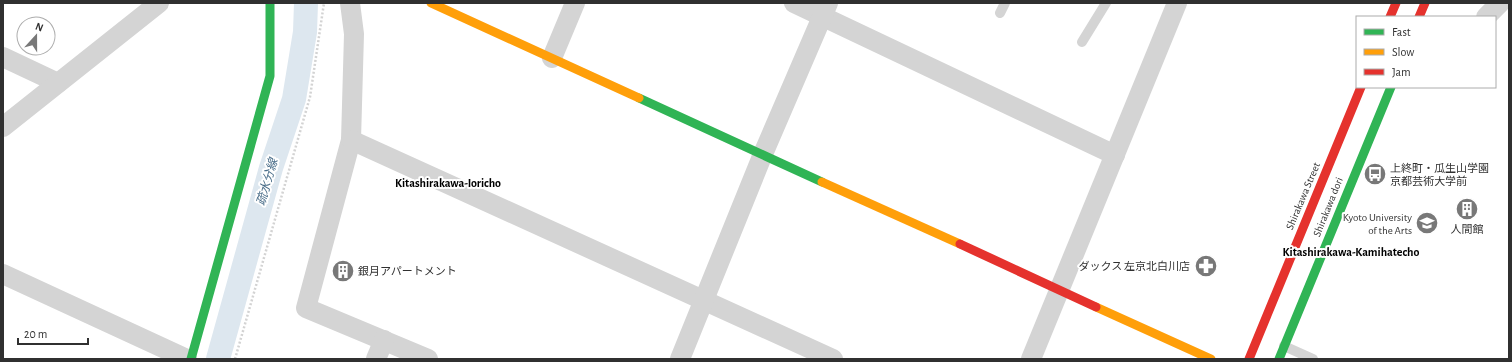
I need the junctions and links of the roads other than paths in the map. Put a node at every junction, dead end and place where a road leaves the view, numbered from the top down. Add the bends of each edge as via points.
1 (270, 3) edge
2 (350, 3) edge
3 (431, 3) edge
4 (575, 3) edge
5 (794, 3) edge
6 (1005, 3) edge
7 (1106, 3) edge
8 (1177, 3) edge
9 (1425, 3) edge
10 (1500, 3) edge
11 (155, 4) edge
12 (825, 10) edge
13 (1393, 10) edge
14 (1000, 13) dead end
15 (1413, 16) edge
16 (1419, 16) edge
17 (1487, 16) edge
18 (1082, 42) dead end
19 (3, 57) edge
20 (552, 58) junction
21 (58, 82) junction
22 (1361, 88) edge
23 (1391, 88) edge
24 (3, 127) edge
25 (351, 140) junction
26 (763, 154) junction
27 (1114, 155) junction
28 (3, 274) edge
29 (1059, 290) junction
30 (704, 300) junction
31 (384, 340) junction
32 (1284, 346) junction
33 (188, 359) edge
34 (191, 359) edge
35 (376, 359) edge
36 (428, 359) edge
37 (680, 359) edge
38 (833, 359) edge
39 (1030, 359) edge
40 (1211, 359) edge
41 (1248, 359) edge
42 (1279, 359) edge
43 (1313, 359) edge

1 - 34 street via 270,76
2 - 25 street via 354,34
3 - 20 street
4 - 20 street
5 - 12 street
6 - 14 lane
7 - 18 lane
8 - 27 street
9 - 16 street
10 - 17 street
11 - 21 street
12 - 26 street
12 - 27 street
13 - 15 street
19 - 21 street
20 - 26 street
21 - 24 street
22 - 41 street, Shirakawa Street
23 - 32 street, Shirakawa dori
25 - 30 street
25 - 31 street via 306,308
26 - 29 street
26 - 30 street
27 - 29 street
28 - 33 street
29 - 39 street
29 - 40 street
30 - 37 street
30 - 38 street
31 - 35 street
31 - 36 street
32 - 42 street, Shirakawa dori
32 - 43 lane

